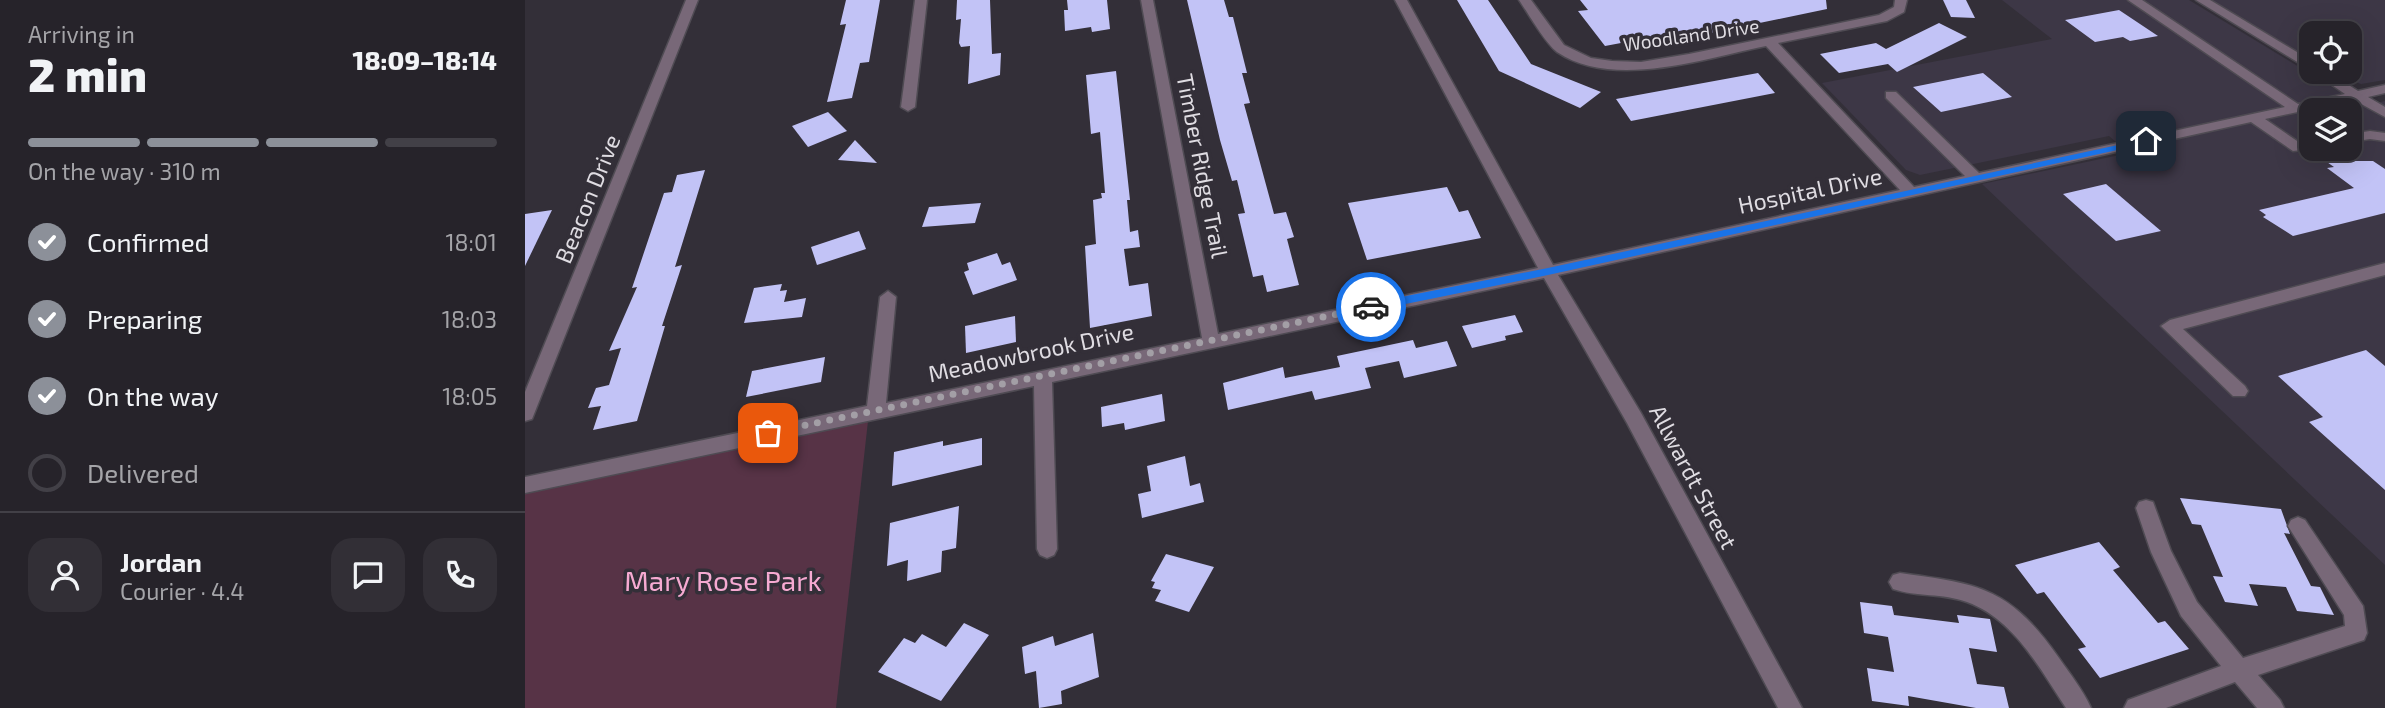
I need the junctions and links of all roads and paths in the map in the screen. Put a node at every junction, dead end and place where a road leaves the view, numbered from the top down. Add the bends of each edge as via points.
1 (692, 0) edge
2 (921, 0) edge
3 (1147, 0) edge
4 (1401, 0) edge
5 (1525, 0) edge
6 (1901, 0) edge
7 (2134, 0) edge
8 (2202, 0) edge
9 (1767, 40) junction
10 (2299, 59) edge
11 (2339, 84) edge
12 (2385, 89) edge
13 (1891, 95) dead end
14 (2357, 95) junction
15 (908, 107) dead end
16 (2297, 109) junction
17 (2385, 113) edge
18 (2255, 118) junction
19 (2362, 136) edge
20 (2385, 137) edge
21 (2299, 148) edge
22 (1976, 178) junction
23 (1910, 192) junction
24 (2385, 269) edge
25 (1548, 272) junction
26 (888, 297) dead end
27 (1211, 341) junction
28 (1043, 377) junction
29 (2239, 391) dead end
30 (876, 410) junction
31 (525, 414) edge
32 (525, 485) edge
33 (2146, 508) dead end
34 (2298, 526) dead end
35 (1047, 549) dead end
36 (1900, 582) dead end
37 (2239, 670) junction
38 (1790, 708) edge
39 (2079, 708) edge
40 (2136, 708) edge
41 (2272, 708) edge

1 - 31 street, Beacon Drive
2 - 15 street
3 - 27 street, Timber Ridge Trail
4 - 25 street
5 - 9 street, Woodland Drive via 1560,48 1588,61 1612,65 1640,66
6 - 9 street via 1900,9 1883,18
7 - 16 street
8 - 10 street
9 - 23 street, Woodland Drive
11 - 14 street
12 - 14 street, Hospital Drive
13 - 22 street
14 - 16 street, Hospital Drive
14 - 17 street
16 - 18 street, Hospital Drive
18 - 21 street
18 - 22 street, Hospital Drive
19 - 20 street
22 - 23 street, Hospital Drive
23 - 25 street, Hospital Drive
24 - 29 street via 2170,326
25 - 27 street, Meadowbrook Drive
25 - 38 street, Allwardt Street via 1634,418
26 - 30 street
27 - 28 street, Meadowbrook Drive
28 - 30 street, Meadowbrook Drive
28 - 35 street
30 - 32 street, Meadowbrook Drive
33 - 37 street via 2189,610
34 - 37 street via 2355,613 2356,633
36 - 39 street via 1974,594 2012,617
37 - 40 street
37 - 41 street

